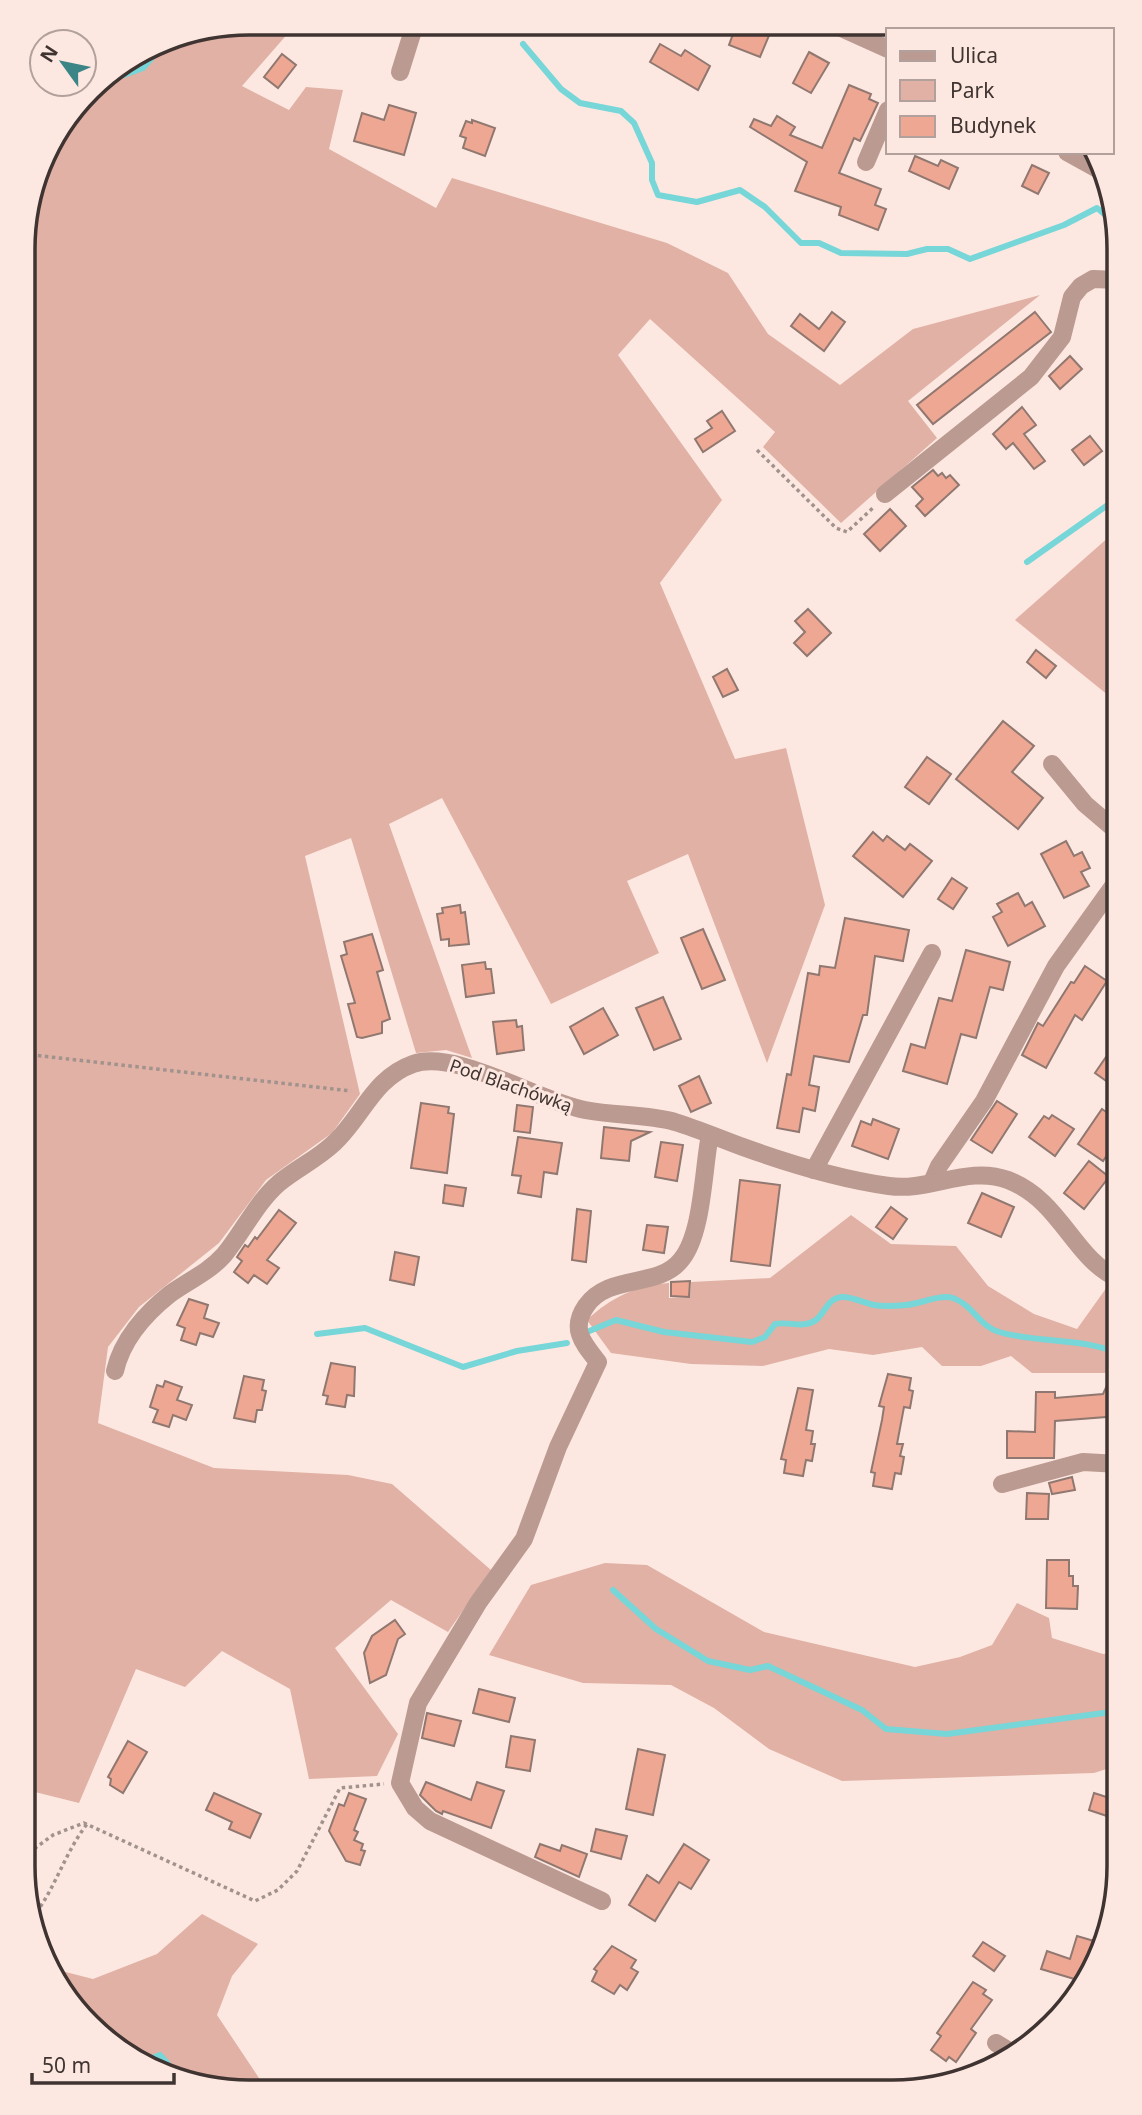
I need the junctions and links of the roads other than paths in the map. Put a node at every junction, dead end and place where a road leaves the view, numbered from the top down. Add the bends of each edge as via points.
1 (412, 35) edge
2 (857, 35) edge
3 (886, 48) edge
4 (400, 72) dead end
5 (886, 115) edge
6 (1071, 154) edge
7 (866, 162) dead end
8 (1089, 164) edge
9 (1107, 279) edge
10 (886, 494) road end
11 (1052, 764) dead end
12 (1107, 823) edge
13 (1107, 894) edge
14 (933, 953) dead end
15 (710, 1135) junction
16 (814, 1170) junction
17 (932, 1182) junction
18 (1107, 1271) edge
19 (115, 1371) dead end
20 (1107, 1463) edge
21 (1002, 1484) dead end
22 (602, 1901) dead end
23 (996, 2043) dead end
24 (1005, 2048) edge

1 - 4 street
2 - 3 street
5 - 7 street
6 - 8 street
9 - 10 street via 1093,278 1072,297 1062,337 1031,377
11 - 12 street
13 - 17 street via 1056,967 990,1091
14 - 16 street
15 - 16 street, Pod Blachówką
15 - 19 street, Pod Blachówką via 658,1119 564,1105 447,1061 410,1065 377,1086 333,1144 265,1198 223,1255 169,1295 129,1336 118,1354
15 - 22 street via 695,1228 680,1262 660,1274 611,1286 593,1296 582,1311 576,1326 598,1362 558,1447 524,1539 478,1603 418,1703 400,1783 415,1808 430,1821
16 - 17 street, Pod Blachówką via 892,1187
17 - 18 street, Pod Blachówką via 980,1174 1013,1182 1043,1202 1094,1263
20 - 21 street via 1083,1462
23 - 24 street

